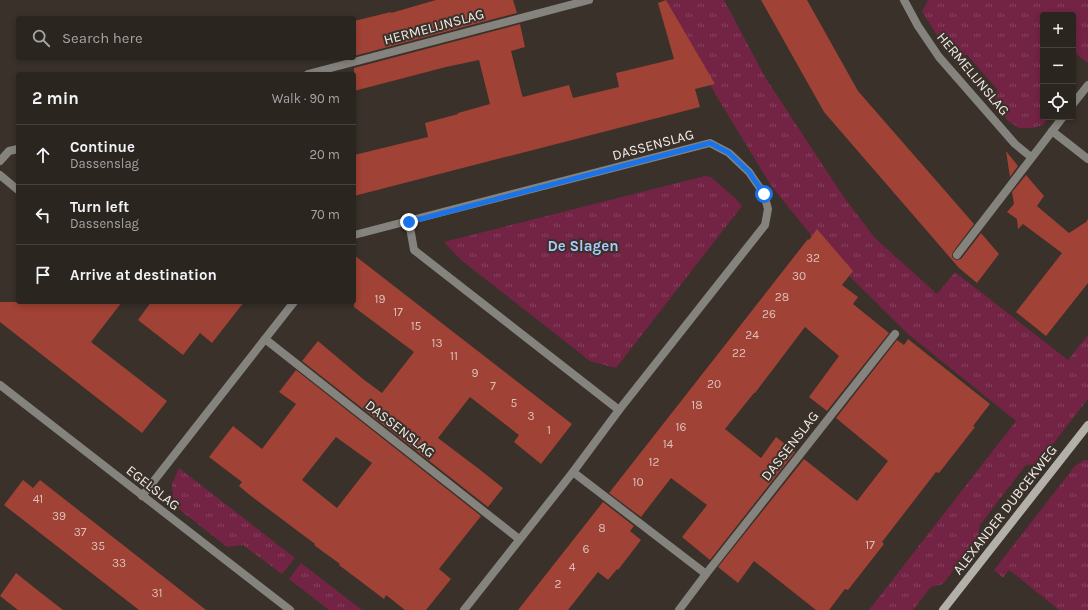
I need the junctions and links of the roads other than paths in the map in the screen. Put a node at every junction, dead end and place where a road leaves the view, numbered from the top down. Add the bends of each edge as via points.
1 (589, 0) edge
2 (904, 0) edge
3 (316, 72) edge
4 (1088, 85) edge
5 (1076, 100) edge
6 (1061, 120) edge
7 (1052, 131) junction
8 (16, 150) edge
9 (1032, 157) junction
10 (1088, 160) edge
11 (0, 161) edge
12 (0, 175) edge
13 (16, 188) edge
14 (409, 222) junction
15 (356, 235) edge
16 (957, 255) dead end
17 (292, 304) edge
18 (895, 334) dead end
19 (265, 339) junction
20 (0, 385) edge
21 (619, 410) junction
22 (1088, 425) edge
23 (572, 472) junction
24 (142, 496) junction
25 (518, 539) junction
26 (706, 574) junction
27 (290, 610) edge
28 (464, 610) edge
29 (679, 610) edge
30 (943, 610) edge

1 - 3 street, HERMELIJNSLAG
2 - 9 street, HERMELIJNSLAG via 939,56 1015,144
4 - 5 street
6 - 7 street
7 - 9 street
7 - 10 street
8 - 11 street via 9,152
9 - 16 street
12 - 13 street
14 - 15 street, DASSENSLAG
14 - 21 street via 414,250
14 - 21 street, DASSENSLAG via 710,143 729,153 749,172 764,194 768,209 765,225
17 - 19 street
18 - 26 street, DASSENSLAG
19 - 24 street
19 - 25 street, DASSENSLAG
20 - 24 street, EGELSLAG
21 - 23 street, DASSENSLAG
22 - 30 street, ALEXANDER DUBCEKWEG
23 - 25 street, DASSENSLAG
23 - 26 street
24 - 27 street, EGELSLAG
25 - 28 street, DASSENSLAG
26 - 29 street, DASSENSLAG

